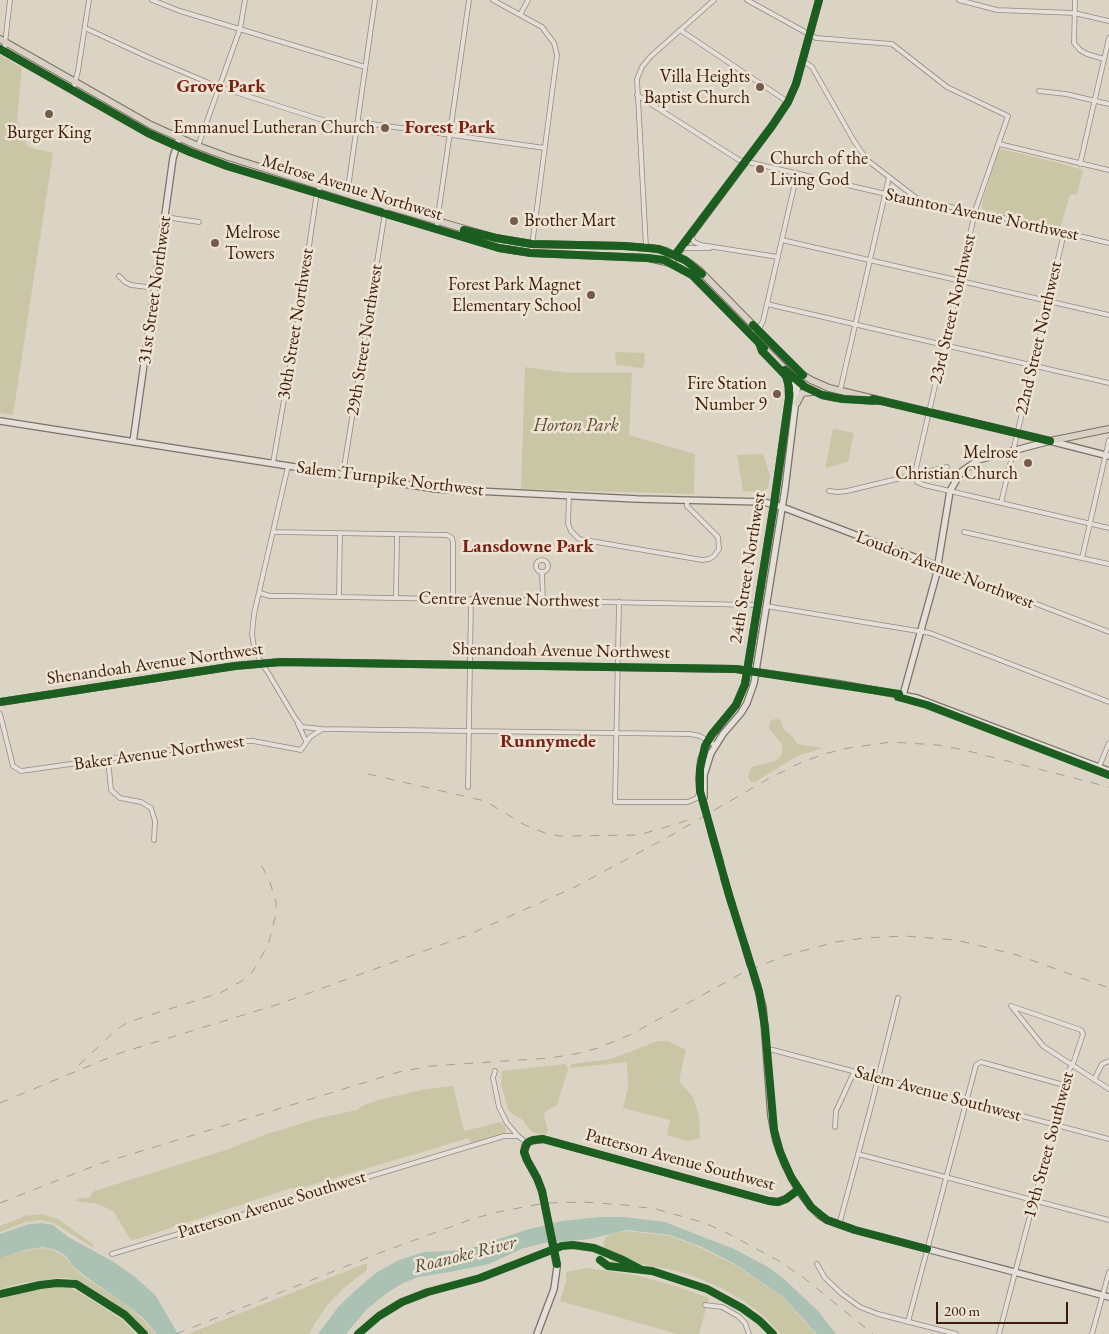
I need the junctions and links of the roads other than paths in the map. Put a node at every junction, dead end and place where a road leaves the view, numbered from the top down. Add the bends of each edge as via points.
1 (10, 0) edge
2 (89, 0) edge
3 (152, 0) edge
4 (245, 0) edge
5 (375, 0) edge
6 (469, 0) edge
7 (493, 0) edge
8 (528, 0) edge
9 (714, 0) edge
10 (747, 0) edge
11 (819, 0) edge
12 (959, 0) edge
13 (1075, 0) edge
14 (1074, 13) junction
15 (520, 15) junction
16 (1109, 22) edge
17 (85, 28) junction
18 (240, 29) junction
19 (680, 30) junction
20 (809, 35) junction
21 (1109, 38) edge
22 (2, 40) edge
23 (2, 50) edge
24 (1104, 59) junction
25 (802, 60) junction
26 (365, 67) junction
27 (75, 82) junction
28 (218, 87) junction
29 (73, 90) junction
30 (1039, 91) dead end
31 (637, 95) junction
32 (1094, 100) junction
33 (788, 102) junction
34 (1109, 104) edge
35 (358, 122) junction
36 (357, 131) junction
37 (450, 134) junction
38 (179, 138) junction
39 (998, 144) junction
40 (176, 146) junction
41 (198, 146) junction
42 (545, 148) junction
43 (745, 161) junction
44 (1080, 164) junction
45 (1109, 170) edge
46 (797, 174) junction
47 (889, 178) junction
48 (320, 185) junction
49 (317, 193) junction
50 (347, 194) junction
51 (886, 194) junction
52 (921, 201) junction
53 (345, 202) junction
54 (386, 206) junction
55 (975, 212) junction
56 (385, 214) junction
57 (165, 217) junction
58 (199, 222) dead end
59 (437, 222) junction
60 (436, 230) junction
61 (691, 232) junction
62 (1064, 233) junction
63 (782, 240) junction
64 (1109, 243) edge
65 (532, 244) junction
66 (646, 247) junction
67 (680, 248) junction
68 (712, 248) junction
69 (532, 253) junction
70 (675, 255) junction
71 (778, 256) junction
72 (871, 260) junction
73 (670, 262) junction
74 (119, 276) dead end
75 (959, 280) junction
76 (155, 288) junction
77 (1048, 301) junction
78 (767, 304) junction
79 (1109, 315) edge
80 (856, 325) junction
81 (757, 329) junction
82 (750, 333) junction
83 (759, 343) junction
84 (944, 345) junction
85 (792, 365) junction
86 (1033, 366) junction
87 (798, 382) junction
88 (1109, 383) edge
89 (840, 391) junction
90 (817, 393) junction
91 (788, 398) junction
92 (881, 401) junction
93 (797, 403) junction
94 (929, 413) junction
95 (0, 421) edge
96 (1109, 429) edge
97 (1017, 433) junction
98 (1109, 440) edge
99 (1050, 441) junction
100 (133, 442) junction
101 (1012, 451) junction
102 (1107, 456) edge
103 (273, 463) junction
104 (288, 466) junction
105 (947, 467) dead end
106 (343, 474) junction
107 (914, 475) junction
108 (829, 491) dead end
109 (950, 491) junction
110 (569, 496) junction
111 (687, 500) junction
112 (1001, 503) junction
113 (774, 504) junction
114 (782, 507) junction
115 (1090, 524) junction
116 (1109, 528) edge
117 (273, 532) junction
118 (964, 532) dead end
119 (340, 534) junction
120 (397, 535) junction
121 (1082, 558) junction
122 (1109, 564) edge
123 (938, 566) junction
124 (542, 572) dead end
125 (260, 593) junction
126 (339, 597) junction
127 (396, 598) junction
128 (453, 599) junction
129 (470, 600) junction
130 (543, 601) junction
131 (619, 602) junction
132 (758, 605) junction
133 (766, 606) junction
134 (920, 631) junction
135 (1109, 632) edge
136 (261, 663) junction
137 (469, 665) junction
138 (617, 667) junction
139 (747, 670) junction
140 (756, 671) junction
141 (903, 695) junction
142 (0, 702) edge
143 (1109, 702) edge
144 (0, 714) edge
145 (295, 718) junction
146 (322, 729) junction
147 (468, 731) junction
148 (616, 733) junction
149 (708, 740) junction
150 (306, 741) junction
151 (1109, 743) edge
152 (715, 745) junction
153 (108, 759) junction
154 (1099, 767) junction
155 (1109, 771) edge
156 (468, 787) dead end
157 (700, 791) junction
158 (711, 831) tunnel mouth
159 (154, 840) dead end
160 (720, 862) tunnel mouth
161 (724, 878) tunnel mouth
162 (732, 906) tunnel mouth
163 (745, 946) tunnel mouth
164 (750, 964) dead end
165 (753, 972) dead end
166 (898, 998) dead end
167 (767, 1050) junction
168 (1109, 1060) edge
169 (1072, 1065) junction
170 (495, 1071) dead end
171 (854, 1072) junction
172 (878, 1078) junction
173 (1094, 1080) junction
174 (1064, 1085) junction
175 (1109, 1089) edge
176 (966, 1101) junction
177 (1054, 1124) junction
178 (835, 1127) dead end
179 (518, 1136) junction
180 (1109, 1139) edge
181 (527, 1143) junction
182 (858, 1154) junction
183 (946, 1177) junction
184 (798, 1190) junction
185 (1034, 1200) junction
186 (1109, 1220) edge
187 (839, 1225) junction
188 (927, 1249) junction
189 (112, 1254) dead end
190 (817, 1264) dead end
191 (1015, 1272) junction
192 (1109, 1272) edge
193 (1106, 1296) edge
194 (705, 1305) dead end
195 (908, 1322) junction
196 (537, 1334) edge
197 (750, 1334) edge
198 (956, 1334) edge
199 (999, 1334) edge
200 (1092, 1334) edge

1 - 22 street
2 - 17 street
3 - 18 street
4 - 18 street
5 - 26 street
6 - 37 street
7 - 15 street
8 - 15 street
9 - 19 street
10 - 20 street
11 - 20 main road
12 - 14 street via 1000,11
13 - 14 street
14 - 16 street
14 - 24 street via 1073,40 1076,47
15 - 42 street via 542,27 556,49 557,64
17 - 27 street
17 - 28 street
18 - 26 street
18 - 28 street
19 - 31 street via 642,67 637,78
19 - 33 street
20 - 25 main road
20 - 39 street, 23rd Street Northwest via 892,44 947,88 1008,116
21 - 24 street
22 - 23 street
22 - 27 main road, Melrose Avenue Northwest
23 - 29 main road, Melrose Avenue Northwest
24 - 32 street
25 - 33 main road
25 - 47 street via 812,67 862,153
26 - 35 street
27 - 29 street
27 - 38 main road, Melrose Avenue Northwest
28 - 36 street
28 - 41 street
29 - 40 main road, Melrose Avenue Northwest via 126,122
30 - 32 street
31 - 43 street, Staunton Avenue Northwest
31 - 66 street
32 - 34 street
32 - 44 street
33 - 43 main road
35 - 36 street
35 - 37 street
36 - 50 street
37 - 42 street
37 - 59 street
38 - 40 main road, 31st Street Northwest
38 - 41 main road, Melrose Avenue Northwest
39 - 44 street
39 - 55 street, 23rd Street Northwest
40 - 49 main road, Melrose Avenue Northwest via 220,164
40 - 57 main road, 31st Street Northwest
41 - 48 main road, Melrose Avenue Northwest
42 - 65 street
43 - 46 street, Staunton Avenue Northwest
43 - 61 main road
44 - 45 street
46 - 51 street, Staunton Avenue Northwest
46 - 63 street
47 - 51 street
47 - 52 street
48 - 49 street, 30th Street Northwest
48 - 50 main road, Melrose Avenue Northwest
49 - 53 main road, Melrose Avenue Northwest
49 - 103 street, 30th Street Northwest
50 - 53 street
50 - 54 main road, Melrose Avenue Northwest
51 - 52 street, Staunton Avenue Northwest
51 - 72 street
52 - 55 street, Staunton Avenue Northwest
53 - 56 main road, Melrose Avenue Northwest
54 - 56 street, 29th Street Northwest
54 - 59 main road, Melrose Avenue Northwest
55 - 62 street, Staunton Avenue Northwest
55 - 75 street, 23rd Street Northwest
56 - 60 main road, Melrose Avenue Northwest
56 - 106 street, 29th Street Northwest
57 - 58 street
57 - 76 main road, 31st Street Northwest
59 - 60 street
59 - 65 main road, Melrose Avenue Northwest
60 - 69 main road, Melrose Avenue Northwest via 498,248
61 - 67 main road
61 - 68 street via 694,242
62 - 64 street, Staunton Avenue Northwest
62 - 77 street, 22nd Street Northwest
63 - 71 street
63 - 72 street
65 - 66 main road, Melrose Avenue Northwest
65 - 69 street
66 - 70 main road, Melrose Avenue Northwest
67 - 68 street
67 - 70 main road
68 - 71 street
69 - 73 main road, Melrose Avenue Northwest via 648,258
70 - 73 main road
70 - 81 main road, Melrose Avenue Northwest via 699,270
71 - 78 street
72 - 75 street
72 - 80 street
73 - 82 main road, Melrose Avenue Northwest via 692,275
74 - 76 street via 131,285
75 - 77 street
75 - 84 street, 23rd Street Northwest
76 - 100 main road, 31st Street Northwest
77 - 79 street
77 - 86 street, 22nd Street Northwest
78 - 80 street
78 - 81 street via 762,326
80 - 84 street
80 - 89 street
81 - 82 street
81 - 85 main road, Melrose Avenue Northwest
82 - 83 main road, Melrose Avenue Northwest
83 - 87 main road, Melrose Avenue Northwest
83 - 91 main road via 762,351 786,376
84 - 86 street
84 - 94 street, 23rd Street Northwest
85 - 87 main road
85 - 89 main road, Melrose Avenue Northwest via 820,385
86 - 88 street
86 - 97 street, 22nd Street Northwest
87 - 89 main road via 807,382 831,392
87 - 90 main road, Melrose Avenue Northwest
87 - 91 main road, 24th Street Northwest via 793,385
87 - 93 main road, 24th Street Northwest
89 - 92 main road, Melrose Avenue Northwest
90 - 92 main road, Melrose Avenue Northwest via 843,400
90 - 93 main road via 802,393
91 - 113 main road, 24th Street Northwest
92 - 94 main road, Melrose Avenue Northwest
93 - 114 main road, 24th Street Northwest
94 - 97 main road, Melrose Avenue Northwest
94 - 107 street, 23rd Street Northwest
95 - 100 main road, Salem Turnpike Northwest
96 - 99 main road
97 - 99 main road, Melrose Avenue Northwest
97 - 101 street, 22nd Street Northwest
98 - 102 street
99 - 101 main road
99 - 102 main road, Melrose Avenue Northwest
100 - 103 main road, Salem Turnpike Northwest
101 - 109 main road via 972,463 957,476
101 - 112 street, 22nd Street Northwest
102 - 115 street
103 - 104 main road, Salem Turnpike Northwest
104 - 106 main road, Salem Turnpike Northwest
104 - 117 street
105 - 107 street
106 - 110 main road, Salem Turnpike Northwest via 436,489
107 - 108 street via 847,491
107 - 109 street via 919,484
109 - 112 street
109 - 123 main road
110 - 111 main road, Salem Turnpike Northwest
110 - 111 street via 568,524 579,539 709,559 719,549 718,537 687,506
111 - 113 main road, Salem Turnpike Northwest
112 - 115 street
113 - 114 main road, Salem Turnpike Northwest
113 - 132 main road, 24th Street Northwest
114 - 123 main road, Loudon Avenue Northwest
114 - 133 main road, 24th Street Northwest
115 - 116 street
115 - 121 street
117 - 119 street
117 - 125 street
118 - 121 street
119 - 120 street
119 - 126 street
120 - 127 street
120 - 128 street via 447,535 453,541
121 - 122 street
123 - 134 main road
123 - 135 street, Loudon Avenue Northwest
124 - 130 street
125 - 126 street, Centre Avenue Northwest
125 - 136 street via 252,634
126 - 127 street, Centre Avenue Northwest
127 - 128 street, Centre Avenue Northwest
128 - 129 street, Centre Avenue Northwest
129 - 130 street, Centre Avenue Northwest
129 - 137 street
130 - 131 street, Centre Avenue Northwest
131 - 132 street, Centre Avenue Northwest
131 - 138 street
132 - 139 main road, 24th Street Northwest
133 - 134 street
133 - 140 main road, 24th Street Northwest
134 - 141 main road
134 - 143 street
136 - 137 main road, Shenandoah Avenue Northwest
136 - 142 main road, Shenandoah Avenue Northwest
136 - 145 street
137 - 138 main road, Shenandoah Avenue Northwest
137 - 147 street
138 - 139 main road, Shenandoah Avenue Northwest
138 - 148 street
139 - 140 main road, Shenandoah Avenue Northwest
139 - 149 main road, 24th Street Northwest via 740,699
140 - 141 main road, Shenandoah Avenue Northwest
140 - 152 main road, 24th Street Northwest via 747,703
141 - 154 main road, Shenandoah Avenue Northwest
144 - 153 street, Baker Avenue Northwest via 11,761 16,769 50,768
145 - 146 street via 306,728
145 - 150 street
146 - 147 street
146 - 150 street
147 - 148 street
147 - 156 street
148 - 149 street via 690,734
148 - 157 street via 615,802 688,802
149 - 152 street
149 - 157 main road, 24th Street Northwest via 700,769
150 - 153 street, Baker Avenue Northwest via 301,750 235,741
151 - 154 street
152 - 157 main road, 24th Street Northwest via 704,775 706,809
153 - 159 street via 111,790 120,798 141,802 151,808 155,821
154 - 155 main road, Shenandoah Avenue Northwest
158 - 160 main road
161 - 162 main road
163 - 164 main road
165 - 167 main road via 762,1007
166 - 172 street
167 - 171 street, Salem Avenue Southwest
167 - 184 main road via 775,1135
168 - 173 street via 1102,1064
169 - 169 street, 19th Street Southwest via 1083,1034 1081,1030 1011,1006 1043,1046
169 - 173 street
169 - 174 street, 19th Street Southwest
170 - 179 street via 493,1078 499,1107
171 - 172 street, Salem Avenue Southwest
171 - 178 street via 836,1111
172 - 176 street, Salem Avenue Southwest
172 - 182 street
173 - 175 street
174 - 176 street via 981,1062 976,1065
174 - 177 street, 19th Street Southwest
176 - 177 street, Salem Avenue Southwest
176 - 183 street
177 - 180 street, Salem Avenue Southwest
177 - 185 street, 19th Street Southwest
179 - 181 street
179 - 189 street, Patterson Avenue Southwest via 504,1136
181 - 184 main road, Patterson Avenue Southwest via 543,1139 769,1201 786,1199
181 - 196 main road via 525,1156 540,1183 557,1267 556,1280
182 - 183 street
182 - 187 street
183 - 185 street
183 - 188 street
184 - 187 main road, Patterson Avenue Southwest via 818,1216
185 - 186 street
185 - 191 street, 19th Street Southwest
187 - 188 main road, Patterson Avenue Southwest
188 - 191 main road, Patterson Avenue Southwest
188 - 195 street
190 - 195 street via 825,1278 854,1303 869,1311
191 - 193 main road, Patterson Avenue Southwest
191 - 199 street, 19th Street Southwest
192 - 193 street
193 - 200 street
194 - 197 street via 722,1307 738,1316
195 - 198 street

